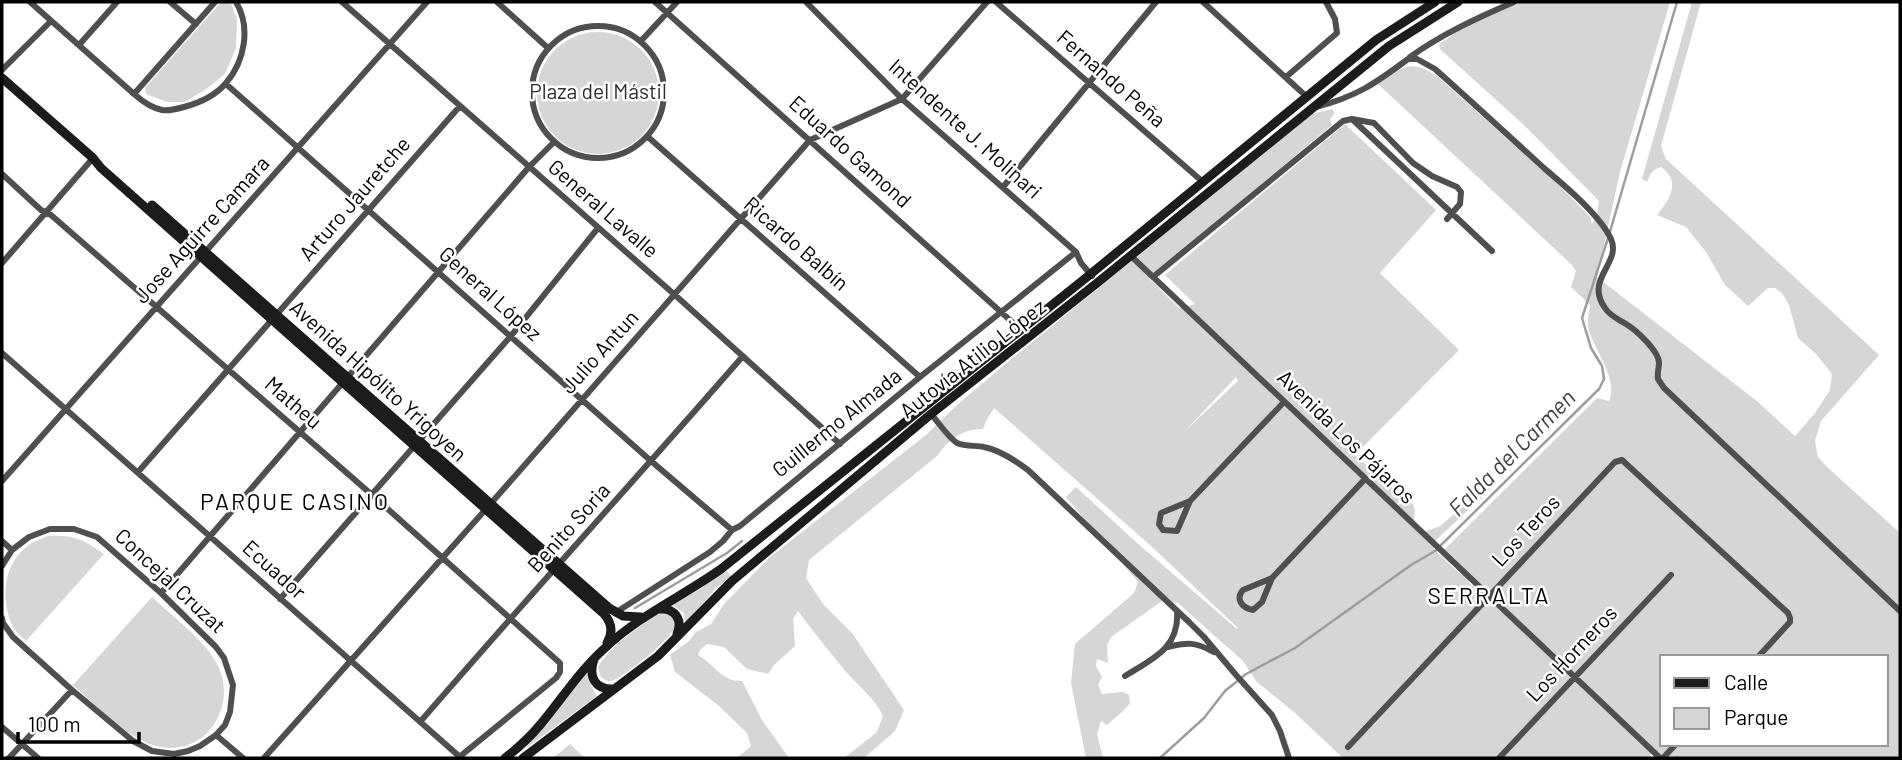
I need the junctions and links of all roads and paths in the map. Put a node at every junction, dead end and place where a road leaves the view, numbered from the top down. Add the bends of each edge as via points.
1 (30, 2) edge
2 (117, 2) edge
3 (170, 2) edge
4 (215, 2) edge
5 (236, 2) edge
6 (342, 2) edge
7 (427, 2) edge
8 (496, 2) edge
9 (655, 2) edge
10 (677, 2) edge
11 (806, 2) edge
12 (987, 2) edge
13 (996, 2) edge
14 (1156, 2) edge
15 (1203, 2) edge
16 (1326, 2) edge
17 (1435, 2) edge
18 (1458, 2) edge
19 (1514, 2) edge
20 (667, 12) junction
21 (51, 21) junction
22 (195, 24) junction
23 (641, 41) junction
24 (390, 44) junction
25 (79, 45) junction
26 (548, 48) junction
27 (1408, 58) junction
28 (2, 69) edge
29 (2, 78) edge
30 (1286, 78) junction
31 (226, 83) junction
32 (1089, 83) junction
33 (134, 94) junction
34 (1307, 97) junction
35 (902, 99) junction
36 (460, 106) junction
37 (1314, 107) junction
38 (1352, 119) junction
39 (648, 137) junction
40 (810, 140) junction
41 (554, 142) junction
42 (298, 148) junction
43 (93, 158) junction
44 (529, 167) junction
45 (2, 174) edge
46 (1203, 182) junction
47 (1003, 187) junction
48 (369, 210) junction
49 (46, 212) junction
50 (1450, 217) junction
51 (741, 220) junction
52 (598, 228) junction
53 (1492, 251) dead end
54 (1076, 252) junction
55 (204, 254) junction
56 (1131, 256) junction
57 (2, 262) edge
58 (439, 273) junction
59 (1090, 274) junction
60 (1153, 277) junction
61 (1097, 283) junction
62 (675, 295) junction
63 (157, 307) junction
64 (1002, 312) junction
65 (275, 317) junction
66 (1021, 330) junction
67 (510, 337) junction
68 (2, 353) edge
69 (743, 356) junction
70 (228, 370) junction
71 (920, 377) junction
72 (345, 381) junction
73 (582, 398) junction
74 (1284, 402) junction
75 (66, 410) junction
76 (931, 414) junction
77 (300, 432) junction
78 (416, 444) junction
79 (840, 444) junction
80 (651, 461) junction
81 (138, 472) junction
82 (1365, 479) junction
83 (2, 481) edge
84 (371, 494) junction
85 (1190, 501) junction
86 (488, 507) junction
87 (732, 530) junction
88 (209, 535) junction
89 (2, 541) edge
90 (12, 550) junction
91 (442, 558) junction
92 (2, 566) edge
93 (558, 567) junction
94 (1671, 575) dead end
95 (1272, 578) junction
96 (161, 593) junction
97 (1489, 596) junction
98 (280, 598) junction
99 (657, 610) junction
100 (1177, 611) junction
101 (1900, 611) edge
102 (615, 613) junction
103 (643, 617) junction
104 (2, 618) edge
105 (509, 618) junction
106 (675, 639) junction
107 (606, 647) junction
108 (1166, 648) junction
109 (1219, 654) junction
110 (1760, 655) edge
111 (595, 657) junction
112 (351, 661) junction
113 (1125, 676) dead end
114 (1574, 677) junction
115 (615, 689) junction
116 (72, 690) junction
117 (420, 722) junction
118 (2, 727) edge
119 (216, 735) junction
120 (21, 743) junction
121 (1674, 746) edge
122 (1348, 747) dead end
123 (459, 757) edge
124 (9, 758) edge
125 (38, 758) edge
126 (243, 758) edge
127 (264, 758) edge
128 (505, 758) edge
129 (523, 758) edge
130 (1289, 758) edge
131 (1499, 758) edge
132 (1661, 758) edge

1 - 21 street
2 - 25 street
3 - 22 street
4 - 22 street
5 - 31 street via 245,37 242,55
6 - 24 street, General Lavalle
7 - 24 street, Jose Aguirre Camara
8 - 26 street
9 - 20 street, Eduardo Gamond
10 - 20 street
11 - 35 street, Intendente J. Molinari
12 - 35 street, Julio Antun
13 - 32 street, Fernando Peña
14 - 32 street
15 - 30 street
16 - 30 street via 1337,33
17 - 34 main road, Autovía Atilio López via 1376,40
18 - 37 main road, Autovía Atilio López via 1389,46
19 - 27 street via 1472,20
20 - 23 street
20 - 40 street, Eduardo Gamond
21 - 25 street
21 - 28 street
22 - 33 street
23 - 26 street via 604,26 583,27
23 - 39 street via 656,59 664,83 663,109
24 - 36 street, General Lavalle
24 - 42 street, Jose Aguirre Camara
25 - 33 street
26 - 41 street via 537,64 532,103 539,124
27 - 37 street via 1354,95
27 - 101 street via 1435,69 1602,224 1612,240 1613,253 1599,282 1599,295 1612,316 1635,330 1656,352 1658,379 1664,388
29 - 43 main road, Avenida Hipólito Yrigoyen
30 - 34 street
31 - 33 street via 212,95 176,109 156,108
31 - 42 street, General López
32 - 46 street, Fernando Peña
32 - 47 street
34 - 46 main road, Autovía Atilio López
35 - 40 street, Julio Antun
35 - 47 street, Intendente J. Molinari
36 - 44 street, General Lavalle
36 - 48 street, Arturo Jauretche
37 - 56 main road, Autovía Atilio López
38 - 50 street
38 - 50 street via 1374,123 1413,163 1457,187 1460,204
38 - 60 street via 1343,121
39 - 41 street via 613,158 573,154
39 - 51 street, Ricardo Balbín
40 - 51 street, Julio Antun
40 - 64 street, Eduardo Gamond
41 - 44 street
42 - 48 street, General López
42 - 55 street, Jose Aguirre Camara
43 - 49 street
43 - 55 main road, Avenida Hipólito Yrigoyen
44 - 52 street, General Lavalle
44 - 58 street
45 - 49 street, Matheu
46 - 59 main road, Autovía Atilio López
47 - 54 street, Intendente J. Molinari
48 - 58 street, General López
48 - 65 street, Arturo Jauretche
49 - 57 street
49 - 63 street, Matheu
50 - 53 street
51 - 62 street, Julio Antun
51 - 71 street, Ricardo Balbín
52 - 62 street, General Lavalle
52 - 67 street
54 - 59 street, Intendente J. Molinari
54 - 64 street, Guillermo Almada
55 - 63 street, Jose Aguirre Camara
55 - 65 main road, Avenida Hipólito Yrigoyen
56 - 60 street, Avenida Los Pájaros
56 - 61 main road, Autovía Atilio López
58 - 67 street, General López
58 - 72 street
59 - 61 street, Intendente J. Molinari
59 - 66 main road, Autovía Atilio López
60 - 74 street, Avenida Los Pájaros
61 - 76 main road, Autovía Atilio López
62 - 69 street, General Lavalle
62 - 73 street, Julio Antun
63 - 70 street, Matheu
63 - 75 street, Jose Aguirre Camara
64 - 66 street, Eduardo Gamond
64 - 71 street, Guillermo Almada
65 - 70 street, Arturo Jauretche
65 - 72 main road, Avenida Hipólito Yrigoyen
66 - 99 main road, Autovía Atilio López via 721,569
67 - 73 street, General López
67 - 78 street
68 - 75 street, Ecuador
69 - 79 street, General Lavalle
69 - 80 street, Benito Soria
70 - 77 street, Matheu
70 - 81 street, Arturo Jauretche
71 - 79 street, Guillermo Almada
72 - 77 street
72 - 78 main road, Avenida Hipólito Yrigoyen
73 - 80 street, General López
73 - 86 street, Julio Antun
74 - 82 street, Avenida Los Pájaros
74 - 85 street
75 - 81 street, Ecuador
75 - 83 street, Jose Aguirre Camara
76 - 100 street via 957,443 999,452 1028,470
76 - 106 main road, Autovía Atilio López via 732,581
77 - 84 street, Matheu
77 - 88 street
78 - 84 street
78 - 86 main road, Avenida Hipólito Yrigoyen
79 - 87 street, Guillermo Almada
80 - 87 street, General López
80 - 93 street, Benito Soria
81 - 88 street, Ecuador
82 - 95 street
82 - 97 street, Avenida Los Pájaros
84 - 91 street, Matheu
84 - 98 street
85 - 85 street via 1161,513 1163,530 1177,531
86 - 91 street, Julio Antun
86 - 93 main road, Avenida Hipólito Yrigoyen
87 - 102 street, Guillermo Almada via 718,546
88 - 96 street
88 - 98 street, Ecuador
89 - 90 street
90 - 92 street, Concejal Cruzat
90 - 96 street, Concejal Cruzat via 29,537 74,528 97,537
91 - 105 street, Matheu
91 - 112 street, Julio Antun
93 - 102 main road, Avenida Hipólito Yrigoyen
93 - 105 street, Benito Soria
93 - 107 main road, Avenida Hipólito Yrigoyen via 609,619
94 - 114 street, Los Horneros
95 - 95 street via 1243,590 1242,605 1253,610 1258,607
96 - 119 street, Concejal Cruzat via 224,658 233,697 225,725
97 - 110 street, Los Teros via 1615,462 1622,460 1788,613 1790,622
97 - 114 street, Avenida Los Pájaros
97 - 122 street, Los Teros
98 - 112 street, Ecuador
99 - 103 main road, Autovía Atilio López
99 - 106 main road via 676,614 680,628
100 - 108 street via 1175,634
100 - 109 street
102 - 103 main road
103 - 107 main road, Autovía Atilio López
104 - 116 street via 13,637
105 - 117 street, Benito Soria
105 - 123 street, Matheu via 559,663 560,672
106 - 115 main road, Autovía Atilio López
107 - 111 main road, Autovía Atilio López
108 - 109 street via 1192,643
108 - 113 street
109 - 130 street via 1276,722
111 - 115 main road via 593,678 600,687
111 - 128 main road, Autovía Atilio López via 539,726
112 - 117 street, Ecuador
112 - 127 street, Julio Antun
114 - 131 street, Los Horneros
114 - 132 street, Avenida Los Pájaros
115 - 129 main road, Autovía Atilio López
116 - 119 street via 133,741 152,751 188,751
116 - 120 street
117 - 123 street, Ecuador
118 - 120 street
119 - 126 street
120 - 124 street
120 - 125 street
121 - 132 street

